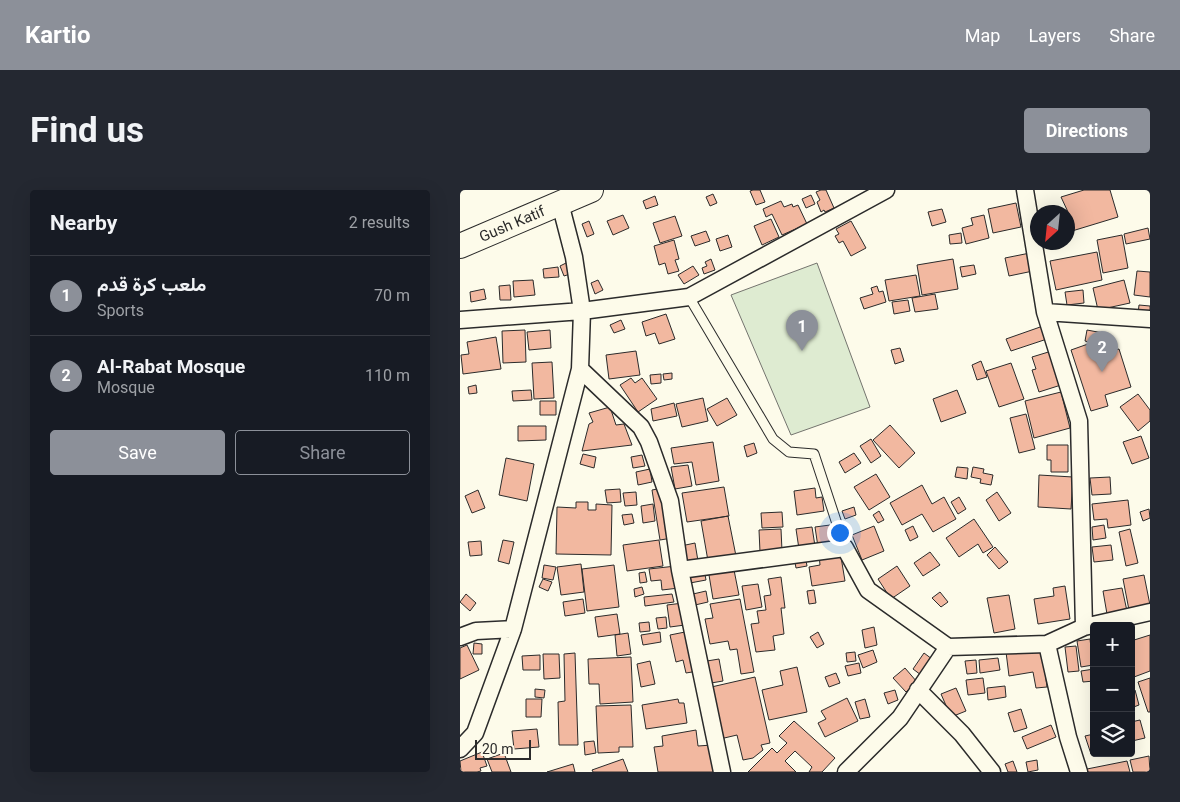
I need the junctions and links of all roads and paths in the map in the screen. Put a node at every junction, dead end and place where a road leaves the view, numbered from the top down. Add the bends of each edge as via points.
1 (591, 190) edge
2 (886, 190) edge
3 (1024, 190) edge
4 (560, 203) junction
5 (460, 246) edge
6 (689, 297) junction
7 (582, 311) junction
8 (1045, 312) junction
9 (1150, 319) edge
10 (460, 320) edge
11 (580, 369) junction
12 (845, 548) junction
13 (680, 570) junction
14 (1150, 612) edge
15 (1084, 627) junction
16 (512, 629) junction
17 (460, 637) edge
18 (1047, 644) junction
19 (948, 647) junction
20 (918, 690) junction
21 (460, 749) edge
22 (722, 772) edge
23 (846, 772) edge
24 (992, 772) edge
25 (1079, 772) edge

1 - 4 main road, Gush Katif
2 - 6 street
3 - 8 street
4 - 5 main road, Gush Katif
4 - 7 street via 574,257
6 - 7 street
6 - 12 lane via 773,439 789,452 814,454
7 - 10 street
7 - 11 street
8 - 9 street
8 - 15 street via 1079,420
11 - 13 street via 641,427 649,442 670,501
11 - 16 street
12 - 13 street
12 - 19 street via 868,590
13 - 22 street
14 - 15 street
15 - 18 street
16 - 17 street via 476,631
16 - 21 street via 475,733
18 - 19 street
18 - 25 street
19 - 20 street
20 - 23 street via 900,718
20 - 24 street via 962,734

